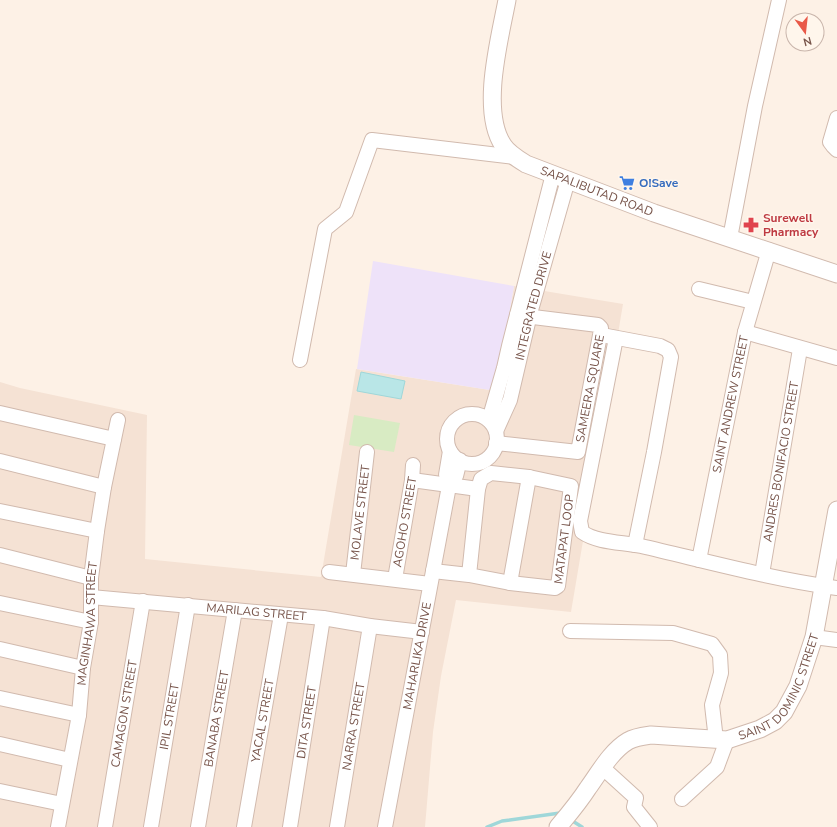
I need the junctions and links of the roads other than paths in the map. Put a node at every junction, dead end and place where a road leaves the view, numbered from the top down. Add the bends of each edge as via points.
1 (507, 0) edge
2 (779, 0) edge
3 (837, 118) edge
4 (837, 150) edge
5 (515, 157) junction
6 (560, 177) junction
7 (730, 238) junction
8 (769, 250) junction
9 (837, 274) edge
10 (699, 289) dead end
11 (753, 302) junction
12 (523, 316) junction
13 (745, 332) junction
14 (600, 335) junction
15 (616, 338) junction
16 (800, 349) junction
17 (837, 358) edge
18 (300, 360) dead end
19 (0, 413) edge
20 (118, 420) dead end
21 (493, 431) junction
22 (114, 439) junction
23 (367, 452) dead end
24 (455, 456) junction
25 (0, 462) edge
26 (414, 465) dead end
27 (529, 478) junction
28 (412, 480) junction
29 (450, 481) junction
30 (104, 487) junction
31 (478, 489) junction
32 (837, 510) edge
33 (0, 511) edge
34 (97, 531) junction
35 (635, 545) junction
36 (0, 555) edge
37 (699, 560) junction
38 (329, 572) dead end
39 (353, 574) junction
40 (762, 574) junction
41 (468, 575) junction
42 (432, 577) junction
43 (91, 578) junction
44 (395, 579) junction
45 (510, 583) junction
46 (830, 587) edge
47 (91, 597) junction
48 (143, 601) junction
49 (0, 603) edge
50 (188, 606) junction
51 (235, 610) junction
52 (281, 615) junction
53 (324, 618) junction
54 (91, 622) junction
55 (370, 626) junction
56 (570, 631) dead end
57 (422, 632) junction
58 (814, 637) junction
59 (837, 640) edge
60 (0, 649) edge
61 (83, 668) junction
62 (0, 698) edge
63 (79, 715) junction
64 (722, 740) junction
65 (0, 744) edge
66 (70, 760) junction
67 (603, 768) junction
68 (0, 791) edge
69 (682, 799) dead end
70 (62, 804) junction
71 (58, 827) edge
72 (105, 827) edge
73 (151, 827) edge
74 (198, 827) edge
75 (244, 827) edge
76 (290, 827) edge
77 (337, 827) edge
78 (385, 827) edge
79 (558, 827) edge
80 (650, 827) edge

1 - 5 street, SAPALIBUTAD ROAD via 495,67 492,107 503,146
2 - 7 street via 755,106
3 - 4 street via 830,142
5 - 6 street, SAPALIBUTAD ROAD
5 - 18 street via 372,140 346,212 325,229
6 - 7 street, SAPALIBUTAD ROAD
6 - 12 street, INTEGRATED DRIVE
7 - 8 street, SAPALIBUTAD ROAD
8 - 9 street, SAPALIBUTAD ROAD
8 - 11 street, SAINT ANDREW STREET
10 - 11 street
11 - 13 street, SAINT ANDREW STREET
12 - 14 street, SAMEERA SQUARE via 598,325 601,328
12 - 21 street, INTEGRATED DRIVE via 515,348 510,400
13 - 16 street
13 - 37 street, SAINT ANDREW STREET
14 - 15 street
14 - 21 street, SAMEERA SQUARE via 578,452
15 - 35 street via 660,346 668,350 671,357
15 - 35 street via 580,526 582,532 598,539
16 - 17 street
16 - 40 street, ANDRES BONIFACIO STREET
19 - 22 street
20 - 22 street, MAGINHAWA STREET
21 - 24 street via 494,450 489,457 475,463 467,463
21 - 24 street via 482,416 467,414 459,417 449,428 447,436 447,444
22 - 30 street, MAGINHAWA STREET
23 - 39 street, MOLAVE STREET
24 - 29 street, MAHARLIKA DRIVE
25 - 30 street
26 - 28 street, AGOHO STREET
27 - 31 street, MATAPAT LOOP via 491,473 481,479
27 - 45 street
27 - 45 street, MATAPAT LOOP via 571,486 558,586 555,588
28 - 29 street
28 - 44 street, AGOHO STREET
29 - 31 street
29 - 42 street, MAHARLIKA DRIVE
30 - 34 street, MAGINHAWA STREET
31 - 41 street
32 - 46 street, SAINT DOMINIC STREET
33 - 34 street
34 - 43 street, MAGINHAWA STREET
35 - 37 street
36 - 43 street
37 - 40 street
38 - 39 street, MATAPAT LOOP
39 - 44 street, MATAPAT LOOP
40 - 46 street
41 - 42 street, MATAPAT LOOP
41 - 45 street, MATAPAT LOOP
42 - 44 street, MATAPAT LOOP
42 - 57 street, MAHARLIKA DRIVE
43 - 47 street, MAGINHAWA STREET
46 - 58 street, SAINT DOMINIC STREET
47 - 48 street, MARILAG STREET
47 - 54 street, MAGINHAWA STREET
48 - 50 street, MARILAG STREET
48 - 72 street, CAMAGON STREET
49 - 54 street
50 - 51 street, MARILAG STREET
50 - 73 street, IPIL STREET
51 - 52 street, MARILAG STREET
51 - 74 street, BANABA STREET
52 - 53 street, MARILAG STREET
52 - 75 street, YACAL STREET
53 - 55 street, MARILAG STREET
53 - 76 street, DITA STREET
54 - 61 street, MAGINHAWA STREET
55 - 57 street, MARILAG STREET
55 - 77 street, NARRA STREET
56 - 64 street via 673,633 712,644 720,655 721,673 712,705
57 - 78 street, MAHARLIKA DRIVE
58 - 59 street
58 - 64 street, SAINT DOMINIC STREET via 798,686 784,712 775,721 760,729
60 - 61 street
61 - 63 street, MAGINHAWA STREET
62 - 63 street
63 - 66 street, MAGINHAWA STREET
64 - 67 street, SAINT DOMINIC STREET via 668,735 640,737 628,741
64 - 69 street via 717,767
65 - 66 street
66 - 70 street, MAGINHAWA STREET
67 - 79 street, SAINT DOMINIC STREET
67 - 80 street via 636,798 634,807
68 - 70 street
70 - 71 street, MAGINHAWA STREET

